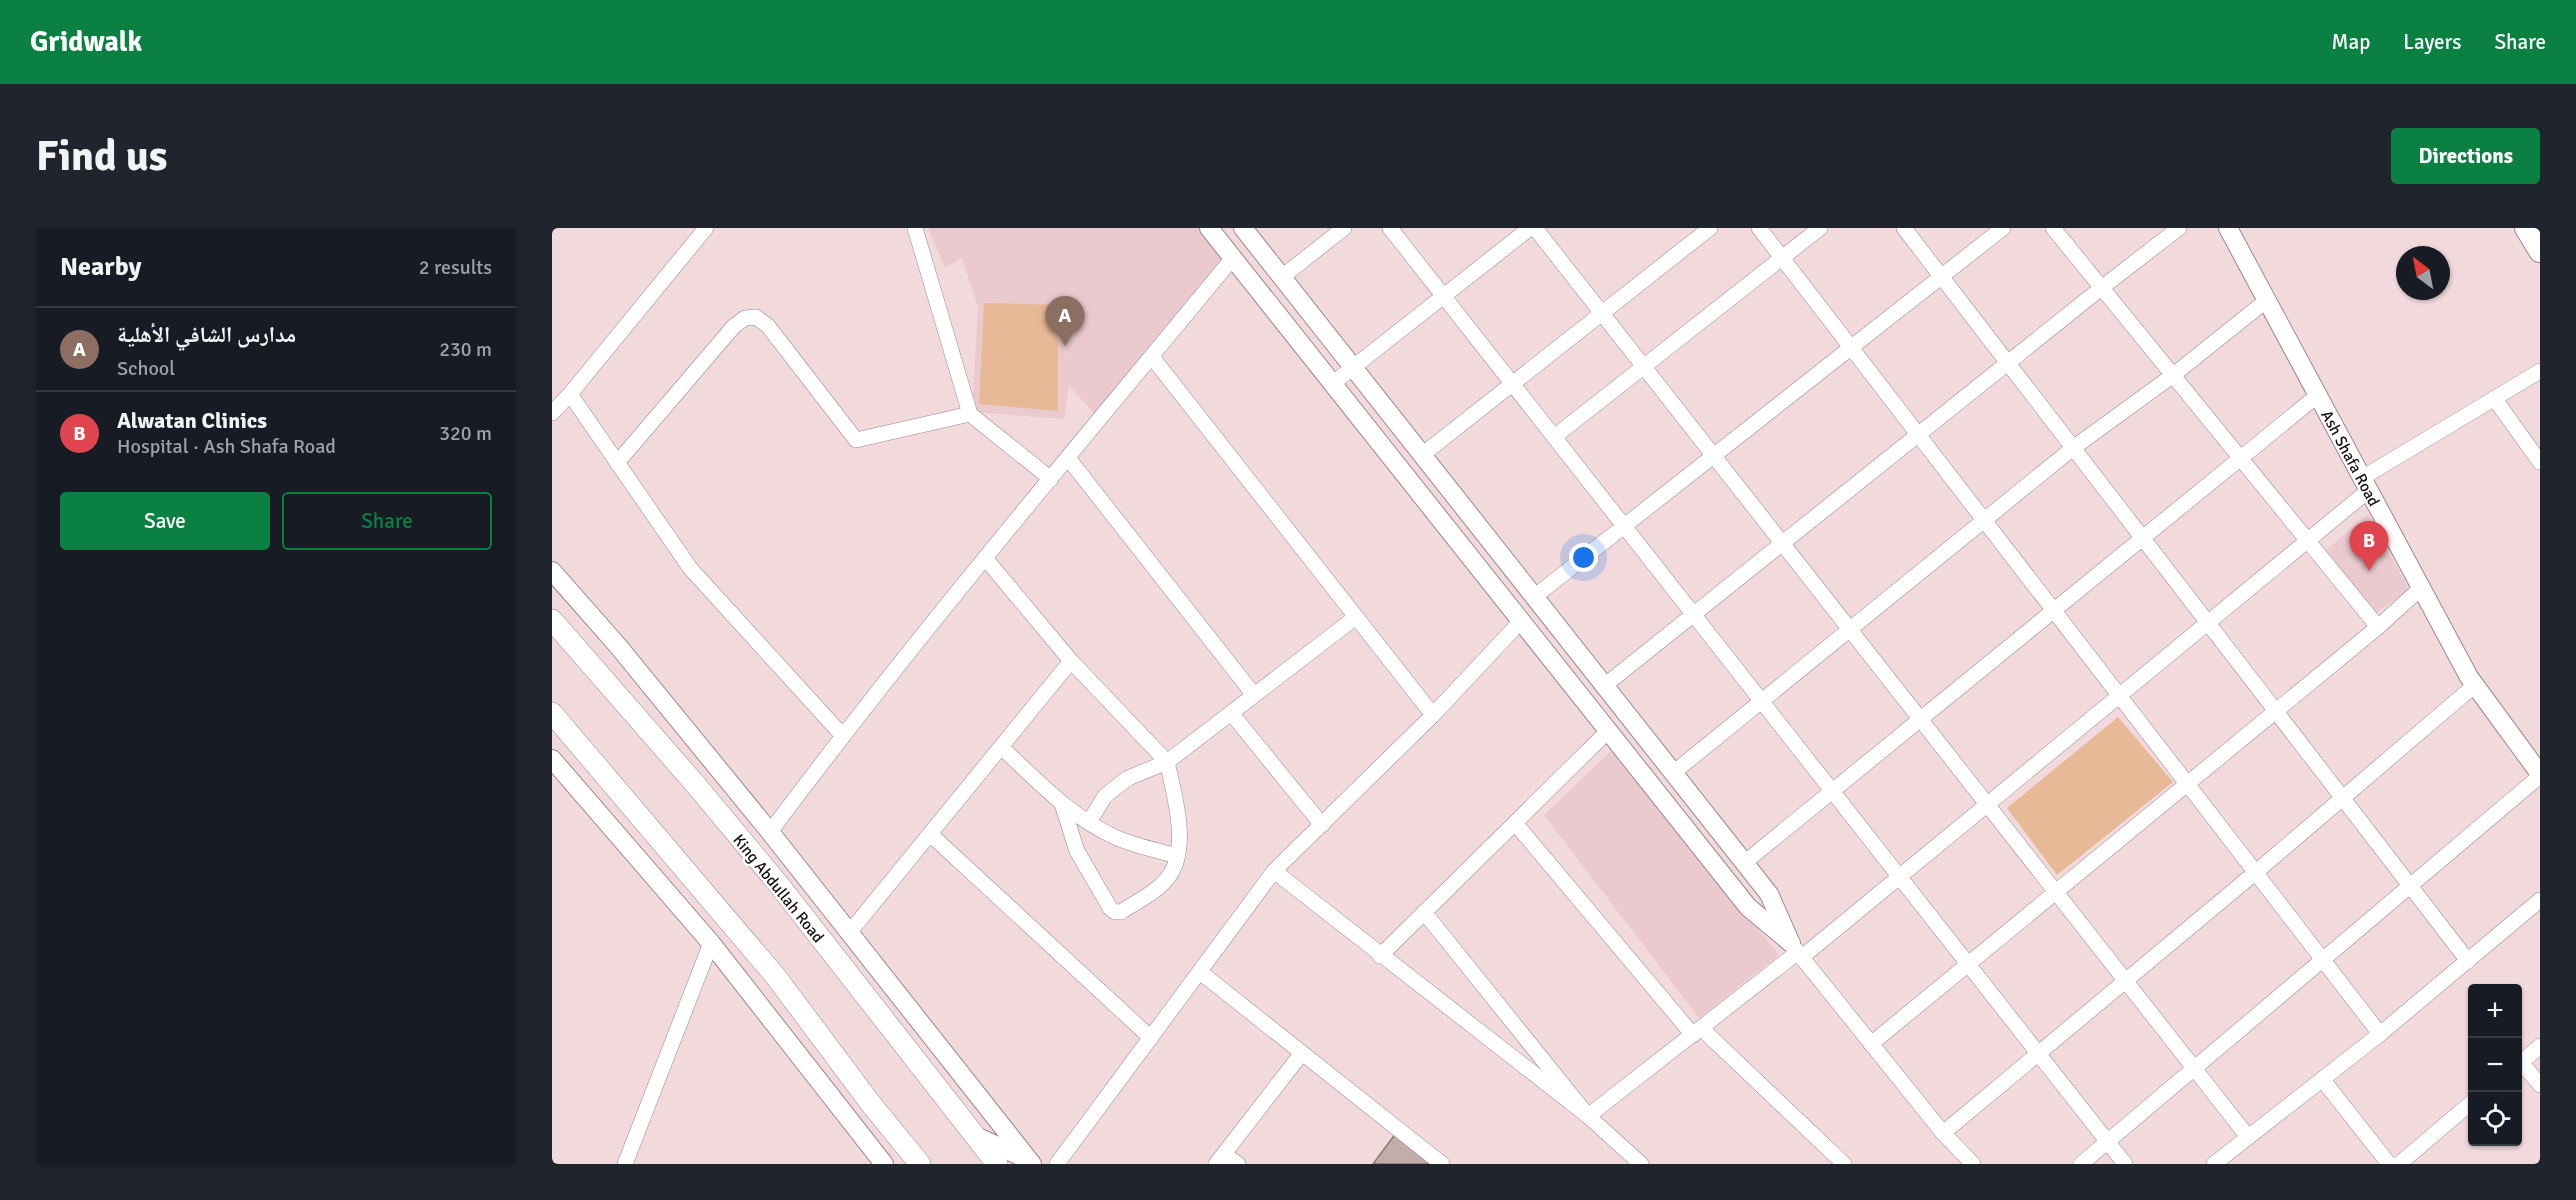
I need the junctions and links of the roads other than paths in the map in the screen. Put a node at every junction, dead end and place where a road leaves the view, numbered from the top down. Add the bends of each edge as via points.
1 (706, 228) edge
2 (915, 228) edge
3 (1209, 228) edge
4 (1243, 228) edge
5 (1344, 228) edge
6 (1390, 228) edge
7 (1530, 228) edge
8 (1535, 228) edge
9 (1710, 228) edge
10 (1759, 228) edge
11 (1820, 228) edge
12 (1904, 228) edge
13 (2003, 228) edge
14 (2053, 228) edge
15 (2179, 228) edge
16 (2228, 228) edge
17 (2526, 228) edge
18 (2540, 251) edge
19 (1232, 258) junction
20 (1782, 258) junction
21 (1941, 276) junction
22 (1282, 277) junction
23 (2100, 289) junction
24 (1443, 296) junction
25 (2267, 300) junction
26 (1602, 314) junction
27 (1851, 347) junction
28 (1152, 357) junction
29 (2007, 363) junction
30 (1353, 367) junction
31 (1644, 367) junction
32 (2540, 371) edge
33 (2172, 376) junction
34 (1332, 384) junction
35 (1513, 384) junction
36 (570, 394) junction
37 (2318, 395) junction
38 (2494, 398) junction
39 (552, 413) edge
40 (970, 414) junction
41 (1919, 434) junction
42 (1554, 437) junction
43 (2073, 448) junction
44 (1422, 455) junction
45 (1713, 456) junction
46 (1068, 458) junction
47 (2240, 459) junction
48 (2540, 462) edge
49 (616, 463) junction
50 (1051, 479) junction
51 (2365, 484) junction
52 (1986, 520) junction
53 (1624, 526) junction
54 (2143, 538) junction
55 (2307, 541) junction
56 (1782, 543) junction
57 (985, 558) junction
58 (552, 571) edge
59 (2421, 588) junction
60 (1534, 597) junction
61 (2055, 609) junction
62 (1693, 614) junction
63 (1356, 617) junction
64 (552, 620) edge
65 (1521, 621) junction
66 (2208, 623) junction
67 (2378, 627) junction
68 (1852, 629) junction
69 (1071, 662) junction
70 (2475, 685) junction
71 (1604, 686) junction
72 (2120, 694) junction
73 (1254, 695) junction
74 (1762, 702) junction
75 (2276, 711) junction
76 (552, 713) edge
77 (1231, 713) junction
78 (1433, 715) junction
79 (1920, 720) junction
80 (1608, 731) junction
81 (842, 735) junction
82 (1001, 747) junction
83 (552, 759) edge
84 (1167, 762) junction
85 (1673, 773) junction
86 (2540, 775) edge
87 (2188, 783) junction
88 (1832, 792) junction
89 (2343, 798) junction
90 (1062, 804) junction
91 (1987, 804) junction
92 (1089, 822) junction
93 (1515, 823) junction
94 (1322, 825) junction
95 (770, 832) junction
96 (930, 834) junction
97 (1178, 856) junction
98 (1744, 863) junction
99 (1274, 872) junction
100 (2256, 872) junction
101 (1899, 877) junction
102 (2410, 886) junction
103 (2056, 892) junction
104 (2540, 900) edge
105 (1424, 912) junction
106 (849, 933) junction
107 (711, 943) junction
108 (1797, 951) junction
109 (1380, 956) junction
110 (2323, 959) junction
111 (2468, 961) junction
112 (1968, 964) junction
113 (1200, 972) junction
114 (2126, 981) junction
115 (1697, 1032) junction
116 (2380, 1034) junction
117 (1151, 1038) junction
118 (1871, 1044) junction
119 (2540, 1046) edge
120 (1302, 1053) junction
121 (2038, 1054) junction
122 (2522, 1061) edge
123 (2522, 1066) edge
124 (2195, 1069) junction
125 (2322, 1079) junction
126 (2540, 1085) edge
127 (2468, 1105) edge
128 (1588, 1116) junction
129 (1943, 1133) junction
130 (973, 1135) junction
131 (2248, 1137) junction
132 (2107, 1142) junction
133 (1220, 1159) edge
134 (1030, 1162) edge
135 (625, 1164) edge
136 (884, 1164) edge
137 (920, 1164) edge
138 (997, 1164) edge
139 (1057, 1164) edge
140 (1238, 1164) edge
141 (1442, 1164) edge
142 (1641, 1164) edge
143 (1844, 1164) edge
144 (1973, 1164) edge
145 (2081, 1164) edge
146 (2125, 1164) edge
147 (2214, 1164) edge
148 (2389, 1164) edge
149 (2399, 1164) edge

1 - 36 street
2 - 40 street
3 - 19 street
4 - 22 street
5 - 22 street
6 - 24 street
7 - 24 street
8 - 26 street
9 - 26 street
10 - 20 street
11 - 20 street
12 - 21 street
13 - 21 street
14 - 23 street
15 - 23 street
16 - 25 street, Ash Shafa Road
17 - 18 main road
19 - 28 street
19 - 34 street
20 - 27 street
20 - 31 street
21 - 27 street
21 - 29 street
22 - 30 street
23 - 29 street
23 - 33 street
24 - 30 street
24 - 35 street
25 - 33 street
25 - 37 street, Ash Shafa Road
26 - 31 street
26 - 35 street
27 - 41 street
27 - 45 street
28 - 46 street
28 - 63 street
29 - 41 street
29 - 43 street
30 - 34 street
30 - 44 street
31 - 42 street
31 - 45 street
32 - 38 street
33 - 43 street
33 - 47 street
34 - 65 street
35 - 42 street
35 - 44 street
36 - 39 street
36 - 49 street
37 - 47 street
37 - 51 street, Ash Shafa Road
38 - 48 street
38 - 51 street
40 - 49 street via 856,440 768,326 756,317 745,318
40 - 50 street
41 - 52 street
41 - 56 street
42 - 53 street
43 - 52 street
43 - 54 street
44 - 60 street
45 - 53 street
45 - 56 street
46 - 50 street
46 - 73 street
47 - 54 street
47 - 55 street
49 - 81 street via 690,568
50 - 57 street
51 - 55 street
51 - 59 street, Ash Shafa Road
52 - 61 street
52 - 68 street
53 - 60 street
53 - 62 street
54 - 61 street
54 - 66 street
55 - 66 street
55 - 67 street
56 - 62 street
56 - 68 street
57 - 69 street
57 - 81 street
58 - 95 street
59 - 67 street
59 - 70 street, Ash Shafa Road
60 - 71 street
61 - 72 street
61 - 79 street
62 - 71 street
62 - 74 street
63 - 73 street
63 - 78 street
64 - 130 main road, King Abdullah Road via 779,885
65 - 78 street
65 - 80 street
66 - 72 street
66 - 75 street
67 - 75 street
68 - 74 street
68 - 79 street
69 - 82 street
69 - 84 street
70 - 86 street, Ash Shafa Road
70 - 89 street
71 - 85 street
72 - 87 street
72 - 91 street
73 - 77 street
74 - 85 street
74 - 88 street
75 - 87 street
75 - 89 street
76 - 137 main road via 776,977
77 - 84 street
77 - 94 street
78 - 94 street
79 - 88 street
79 - 91 street
80 - 93 street
80 - 108 street via 1748,907
81 - 95 street
82 - 90 street
82 - 96 street
83 - 107 street
84 - 92 street via 1120,784 1105,796
84 - 97 street via 1179,816
85 - 98 street
86 - 102 street
87 - 100 street
87 - 103 street
88 - 98 street
88 - 101 street
89 - 100 street
89 - 102 street
90 - 92 street
90 - 97 street via 1077,851 1115,912 1153,891 1170,875
91 - 101 street
91 - 103 street
92 - 97 street via 1115,838
93 - 105 street
93 - 115 street
94 - 99 street
95 - 106 street
96 - 106 street
96 - 117 street
98 - 108 street via 1769,894
99 - 109 street
99 - 113 street
100 - 110 street
100 - 114 street
101 - 108 street
101 - 112 street
102 - 110 street
102 - 111 street
103 - 112 street
103 - 114 street
104 - 111 street
105 - 109 street
105 - 128 street
106 - 134 street
107 - 135 street
107 - 136 street
108 - 115 street
108 - 118 street
109 - 128 street
110 - 116 street
110 - 124 street
111 - 116 street
112 - 118 street
112 - 121 street
113 - 117 street
113 - 120 street
114 - 121 street
114 - 124 street
115 - 128 street
115 - 143 street
116 - 125 street
117 - 139 street
118 - 129 street
119 - 122 street
120 - 133 street
120 - 141 street via 1396,1135
121 - 129 street
121 - 132 street
123 - 126 street
124 - 131 street
124 - 132 street
125 - 131 street
125 - 148 street
127 - 149 street
128 - 142 street
129 - 144 street
130 - 134 street
130 - 138 main road, King Abdullah Road
131 - 147 street
132 - 145 street
132 - 146 street
133 - 140 street

